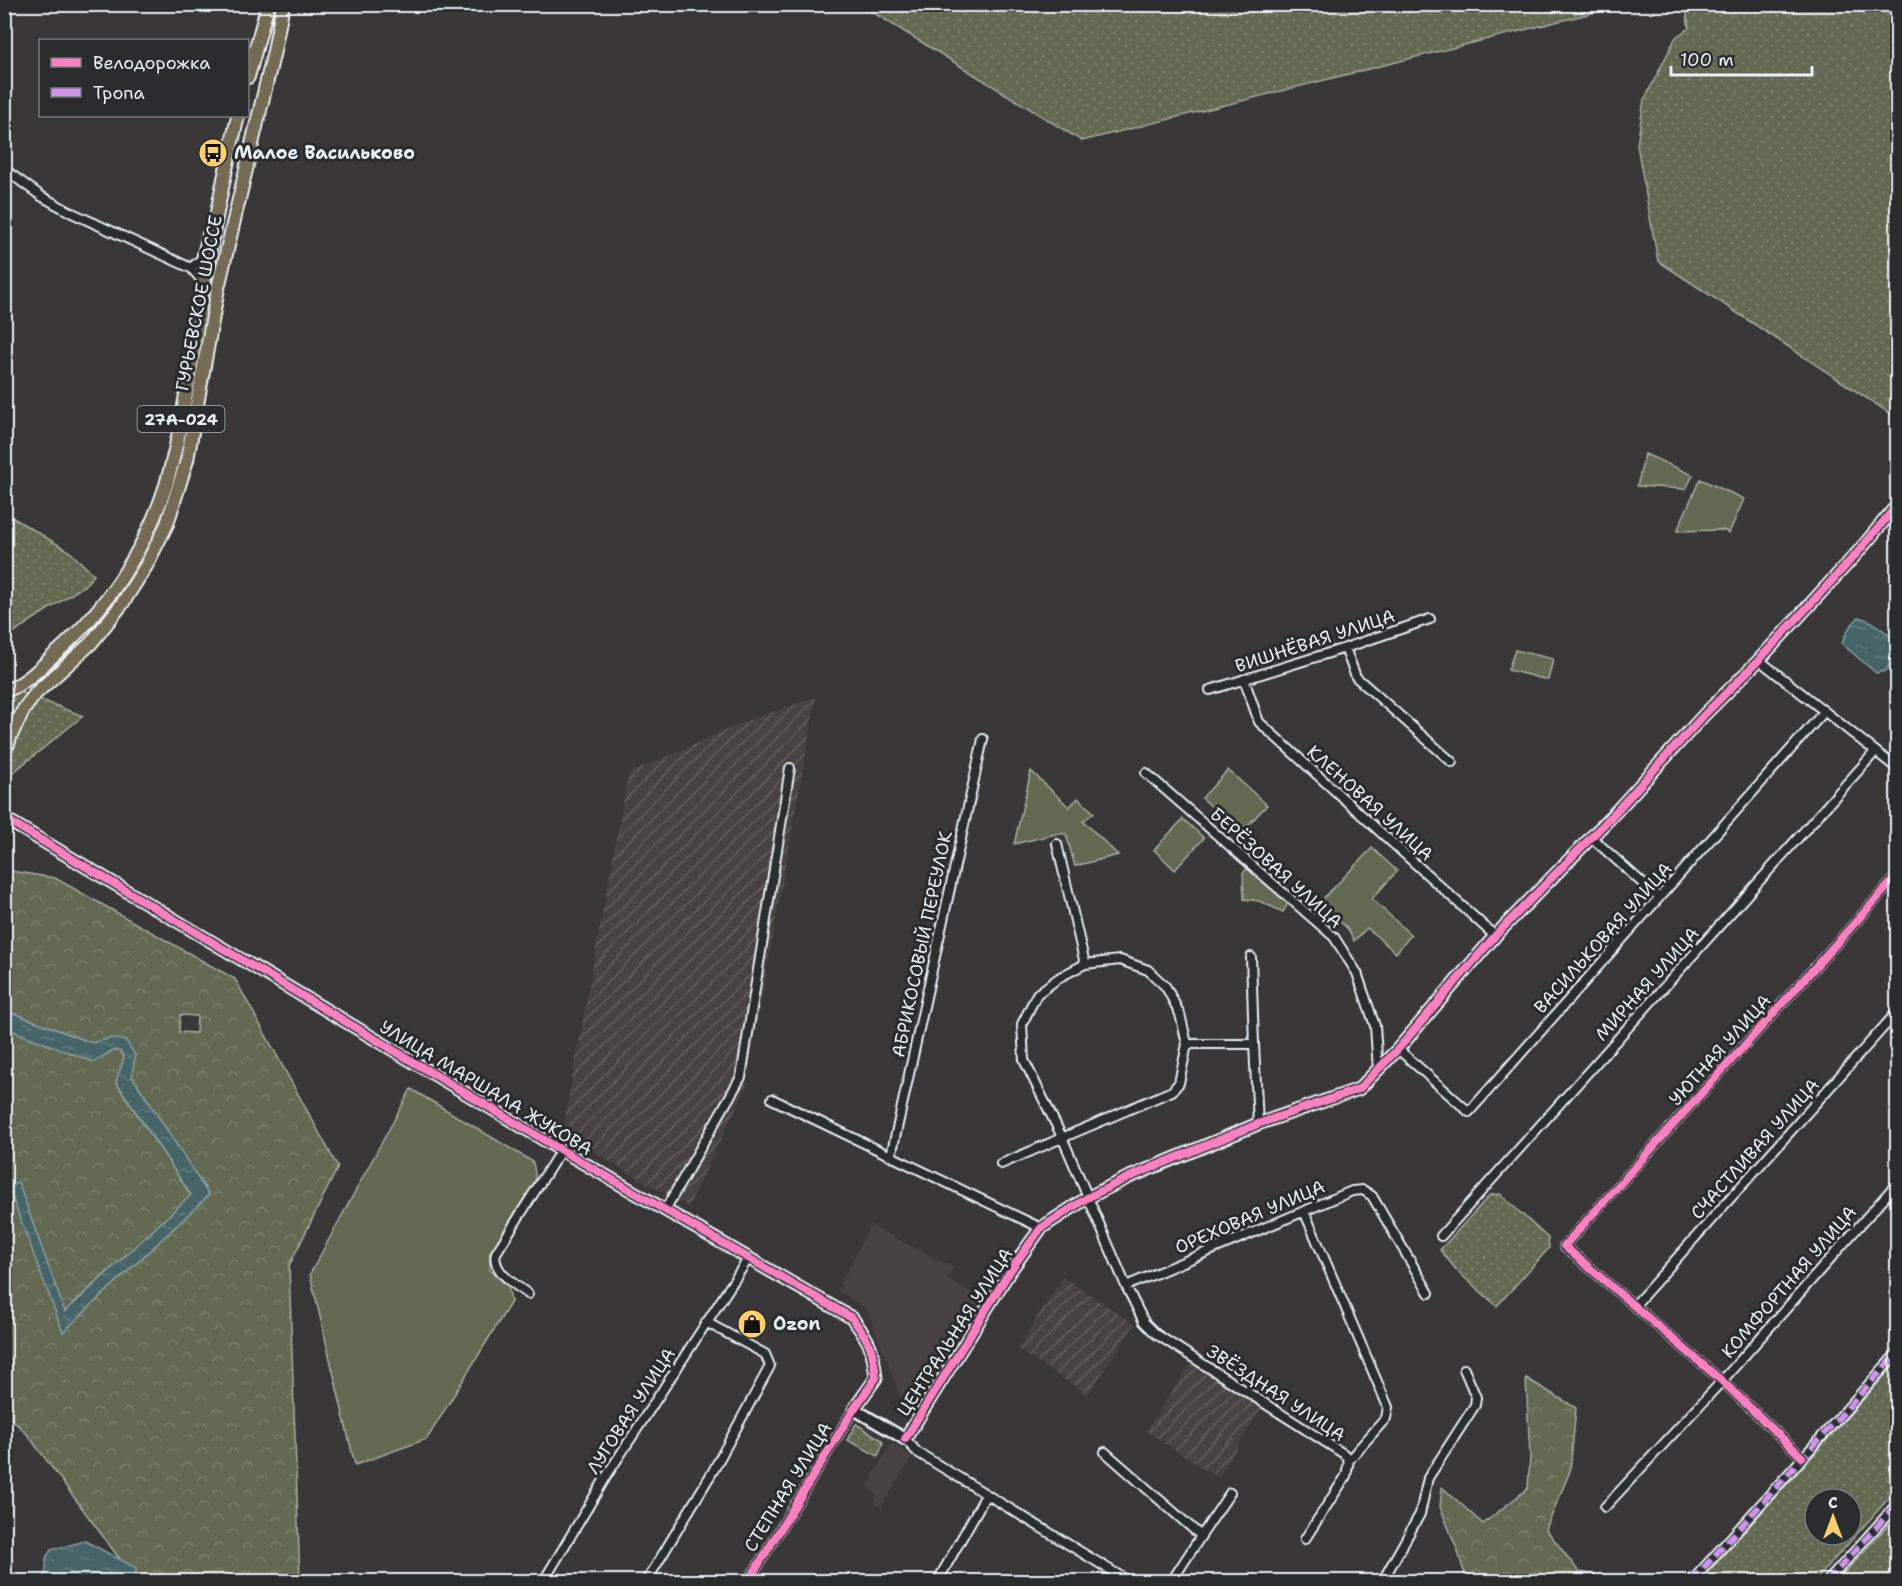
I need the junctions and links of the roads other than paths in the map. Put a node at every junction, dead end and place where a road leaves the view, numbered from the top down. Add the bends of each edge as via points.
1 (268, 4) edge
2 (283, 4) edge
3 (249, 73) edge
4 (238, 117) edge
5 (4, 169) edge
6 (222, 188) junction
7 (190, 268) junction
8 (203, 285) junction
9 (1898, 504) edge
10 (1430, 619) dead end
11 (1346, 648) junction
12 (1759, 660) junction
13 (1244, 679) junction
14 (1210, 690) dead end
15 (4, 692) edge
16 (4, 713) edge
17 (1824, 713) junction
18 (11, 735) junction
19 (983, 739) dead end
20 (4, 751) edge
21 (1875, 752) junction
22 (1452, 762) dead end
23 (790, 768) dead end
24 (1898, 770) edge
25 (1146, 773) dead end
26 (4, 811) edge
27 (4, 819) edge
28 (18, 826) junction
29 (1591, 837) junction
30 (1058, 844) dead end
31 (1898, 875) edge
32 (1659, 897) junction
33 (1495, 936) junction
34 (1251, 957) dead end
35 (1084, 964) junction
36 (1898, 1011) edge
37 (1187, 1044) junction
38 (1254, 1044) junction
39 (1398, 1049) junction
40 (1378, 1071) junction
41 (772, 1100) dead end
42 (1258, 1124) junction
43 (1062, 1137) junction
44 (561, 1150) junction
45 (891, 1156) junction
46 (1001, 1164) dead end
47 (1898, 1182) edge
48 (1088, 1198) junction
49 (665, 1210) junction
50 (1304, 1211) junction
51 (1041, 1228) junction
52 (1441, 1236) dead end
53 (748, 1259) junction
54 (1126, 1286) junction
55 (1429, 1293) dead end
56 (528, 1294) dead end
57 (1634, 1306) junction
58 (706, 1322) junction
59 (1898, 1352) edge
60 (1464, 1369) dead end
61 (1722, 1381) junction
62 (854, 1409) junction
63 (905, 1439) junction
64 (1105, 1452) dead end
65 (1802, 1457) junction
66 (1349, 1460) junction
67 (1230, 1492) dead end
68 (986, 1495) junction
69 (1898, 1503) edge
70 (1605, 1507) dead end
71 (1201, 1536) junction
72 (1305, 1539) dead end
73 (543, 1581) edge
74 (646, 1581) edge
75 (748, 1581) edge
76 (937, 1581) edge
77 (1130, 1581) edge
78 (1171, 1581) edge
79 (1382, 1581) edge
80 (1691, 1581) edge
81 (1827, 1581) edge

1 - 3 main road
2 - 18 main road, ГУРЬЕВСКОЕ ШОССЕ / 27А-024 via 218,288 187,460 167,524 122,604 91,643 36,693
4 - 6 main road, ГУРЬЕВСКОЕ ШОССЕ / 27А-024
5 - 7 street via 70,212
6 - 7 street via 214,202 201,260
6 - 8 main road, ГУРЬЕВСКОЕ ШОССЕ / 27А-024
7 - 8 street
8 - 15 main road, ГУРЬЕВСКОЕ ШОССЕ / 27А-024 via 172,460 165,487 138,547 113,590 82,629 24,682
9 - 12 street, ЦЕНТРАЛЬНАЯ УЛИЦА
10 - 11 street, ВИШНЁВАЯ УЛИЦА
11 - 13 street, ВИШНЁВАЯ УЛИЦА
11 - 22 street via 1356,677
12 - 17 street
12 - 29 street, ЦЕНТРАЛЬНАЯ УЛИЦА
13 - 14 street, ВИШНЁВАЯ УЛИЦА
13 - 33 street, КЛЕНОВАЯ УЛИЦА via 1259,722
16 - 18 main road via 9,718
17 - 21 street
17 - 32 street, ВАСИЛЬКОВАЯ УЛИЦА
18 - 20 main road, 27А-024
19 - 45 street, АБРИКОСОВЫЙ ПЕРЕУЛОК
21 - 24 street
21 - 52 street, МИРНАЯ УЛИЦА
23 - 49 street via 741,1077
25 - 40 street, БЕРЁЗОВАЯ УЛИЦА via 1334,937 1357,973 1375,1026
26 - 28 street, УЛИЦА МАРШАЛА ЖУКОВА
27 - 28 street, УЛИЦА МАРШАЛА ЖУКОВА
28 - 44 street, УЛИЦА МАРШАЛА ЖУКОВА
29 - 32 street
29 - 33 street, ЦЕНТРАЛЬНАЯ УЛИЦА
30 - 35 street
31 - 57 street, УЮТНАЯ УЛИЦА via 1564,1246
32 - 39 street, ВАСИЛЬКОВАЯ УЛИЦА via 1469,1112
33 - 39 street, ЦЕНТРАЛЬНАЯ УЛИЦА
34 - 38 street
35 - 37 street via 1120,960 1148,970 1166,987 1180,1014
35 - 43 street via 1037,994 1022,1024 1024,1060
36 - 57 street, СЧАСТЛИВАЯ УЛИЦА
37 - 38 street
37 - 43 street via 1179,1083 1172,1091
38 - 42 street
39 - 40 street, ЦЕНТРАЛЬНАЯ УЛИЦА
40 - 42 street, ЦЕНТРАЛЬНАЯ УЛИЦА via 1359,1089
41 - 45 street
42 - 48 street, ЦЕНТРАЛЬНАЯ УЛИЦА
43 - 46 street
43 - 48 street
44 - 49 street, УЛИЦА МАРШАЛА ЖУКОВА
44 - 56 street via 494,1259 509,1280
45 - 51 street
47 - 61 street, КОМФОРТНАЯ УЛИЦА
48 - 51 street, ЦЕНТРАЛЬНАЯ УЛИЦА
48 - 54 street
49 - 53 street, УЛИЦА МАРШАЛА ЖУКОВА
50 - 54 street, ОРЕХОВАЯ УЛИЦА
50 - 55 street, ОРЕХОВАЯ УЛИЦА via 1363,1190 1372,1196
50 - 66 street via 1388,1407 1386,1418
51 - 63 street, ЦЕНТРАЛЬНАЯ УЛИЦА
53 - 58 street, ЛУГОВАЯ УЛИЦА
53 - 62 street, УЛИЦА МАРШАЛА ЖУКОВА via 852,1318 870,1341 876,1378
54 - 66 street, ЗВЁЗДНАЯ УЛИЦА via 1144,1322 1156,1334
57 - 61 street
58 - 73 street, ЛУГОВАЯ УЛИЦА
58 - 74 street via 765,1354 770,1366 713,1471
59 - 65 street
60 - 79 street via 1476,1405 1428,1478 1420,1514
61 - 65 street
61 - 70 street, КОМФОРТНАЯ УЛИЦА
62 - 63 street
62 - 75 street, СТЕПНАЯ УЛИЦА
63 - 68 street via 917,1452
64 - 71 street
65 - 80 street
66 - 72 street, ЗВЁЗДНАЯ УЛИЦА via 1346,1476
67 - 71 street
68 - 76 street
68 - 77 street
69 - 81 street
71 - 78 street

